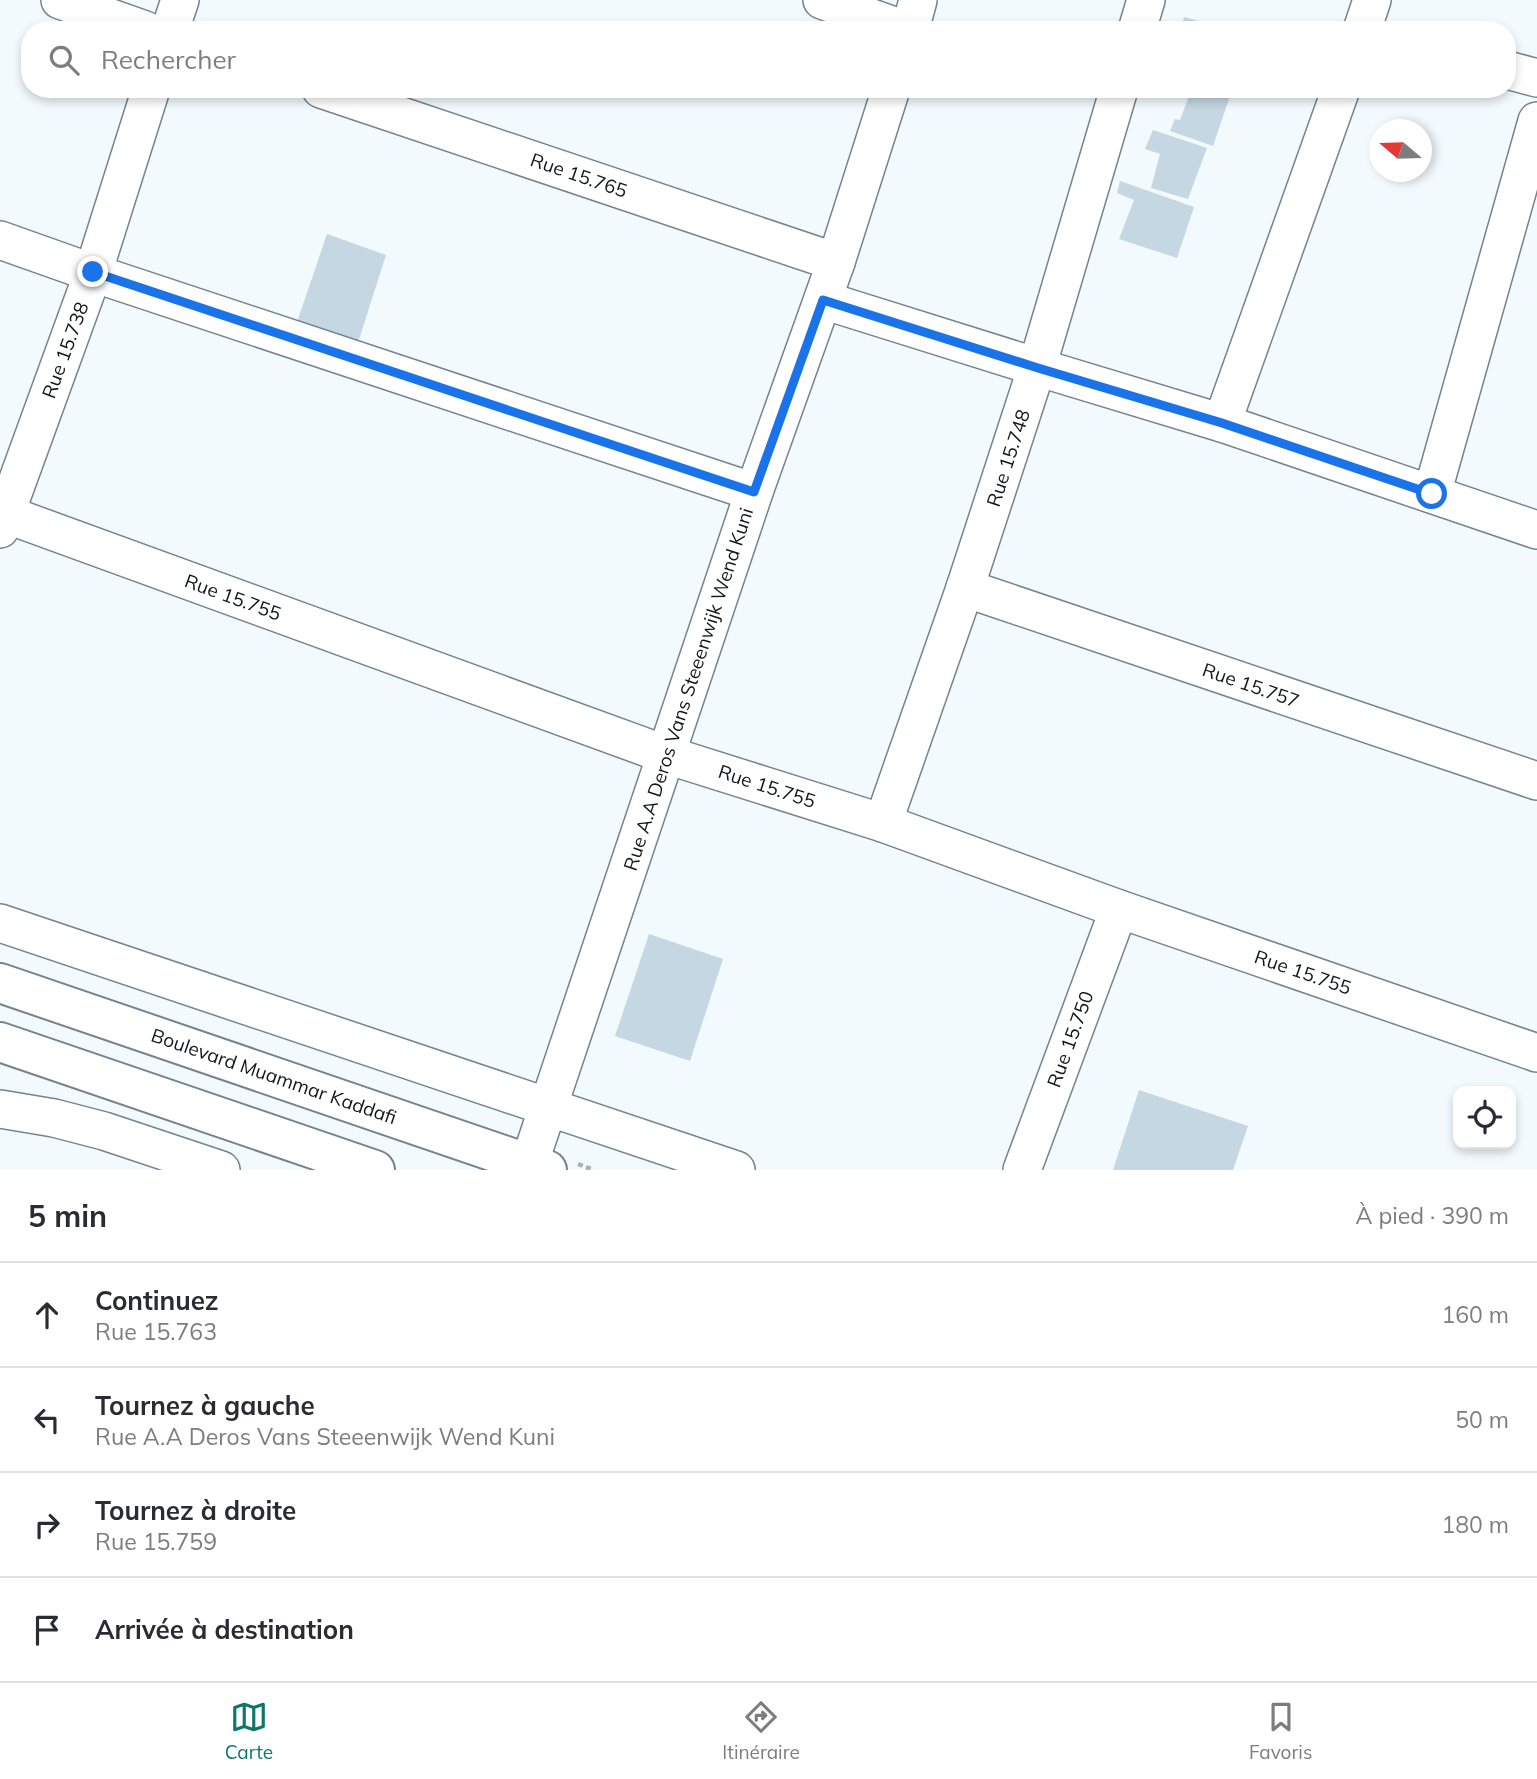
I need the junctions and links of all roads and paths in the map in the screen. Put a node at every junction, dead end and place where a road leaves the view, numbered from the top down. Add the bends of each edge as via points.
1 (60, 0) edge
2 (180, 0) edge
3 (821, 0) edge
4 (918, 0) edge
5 (1146, 0) edge
6 (1372, 0) edge
7 (120, 21) edge
8 (173, 21) edge
9 (881, 21) edge
10 (910, 21) edge
11 (1140, 21) edge
12 (1365, 21) edge
13 (1516, 72) edge
14 (1537, 78) edge
15 (148, 98) edge
16 (348, 98) edge
17 (888, 98) edge
18 (1116, 98) edge
19 (1338, 98) edge
20 (1537, 121) edge
21 (0, 240) edge
22 (836, 262) junction
23 (93, 272) junction
24 (823, 300) junction
25 (1038, 368) junction
26 (1222, 423) junction
27 (754, 492) junction
28 (1432, 494) junction
29 (2, 519) edge
30 (1537, 530) edge
31 (965, 589) junction
32 (667, 755) junction
33 (1537, 780) edge
34 (883, 823) junction
35 (1119, 909) junction
36 (0, 923) edge
37 (0, 983) edge
38 (0, 1042) edge
39 (1537, 1053) edge
40 (549, 1106) junction
41 (0, 1109) edge
42 (535, 1168) edge
43 (221, 1170) edge
44 (375, 1170) edge
45 (736, 1170) edge
46 (1022, 1170) edge

1 - 7 street
2 - 8 street
3 - 9 street
4 - 10 street
5 - 11 street
6 - 12 street
13 - 14 street
15 - 23 street, Rue 15.738
16 - 22 street, Rue 15.765
17 - 22 street, Rue A.A Deros Vans Steeenwijk Wend Kuni
18 - 25 street, Rue 15.748
19 - 26 street
20 - 28 street
21 - 23 street
22 - 24 street, Rue A.A Deros Vans Steeenwijk Wend Kuni
23 - 27 street
23 - 29 street, Rue 15.738
24 - 25 street
24 - 27 street, Rue A.A Deros Vans Steeenwijk Wend Kuni
25 - 26 street
25 - 31 street, Rue 15.748
26 - 28 street
27 - 32 street, Rue A.A Deros Vans Steeenwijk Wend Kuni
28 - 30 street
29 - 32 street, Rue 15.755
31 - 33 street, Rue 15.757
31 - 34 street, Rue 15.748
32 - 34 street, Rue 15.755
32 - 40 street, Rue A.A Deros Vans Steeenwijk Wend Kuni
34 - 35 street, Rue 15.755
35 - 39 street, Rue 15.755
35 - 46 street, Rue 15.750
36 - 40 street
37 - 42 main road, Boulevard Muammar Kaddafi
38 - 44 main road
40 - 42 street, Rue A.A Deros Vans Steeenwijk Wend Kuni
40 - 45 street
41 - 43 street via 104,1131

